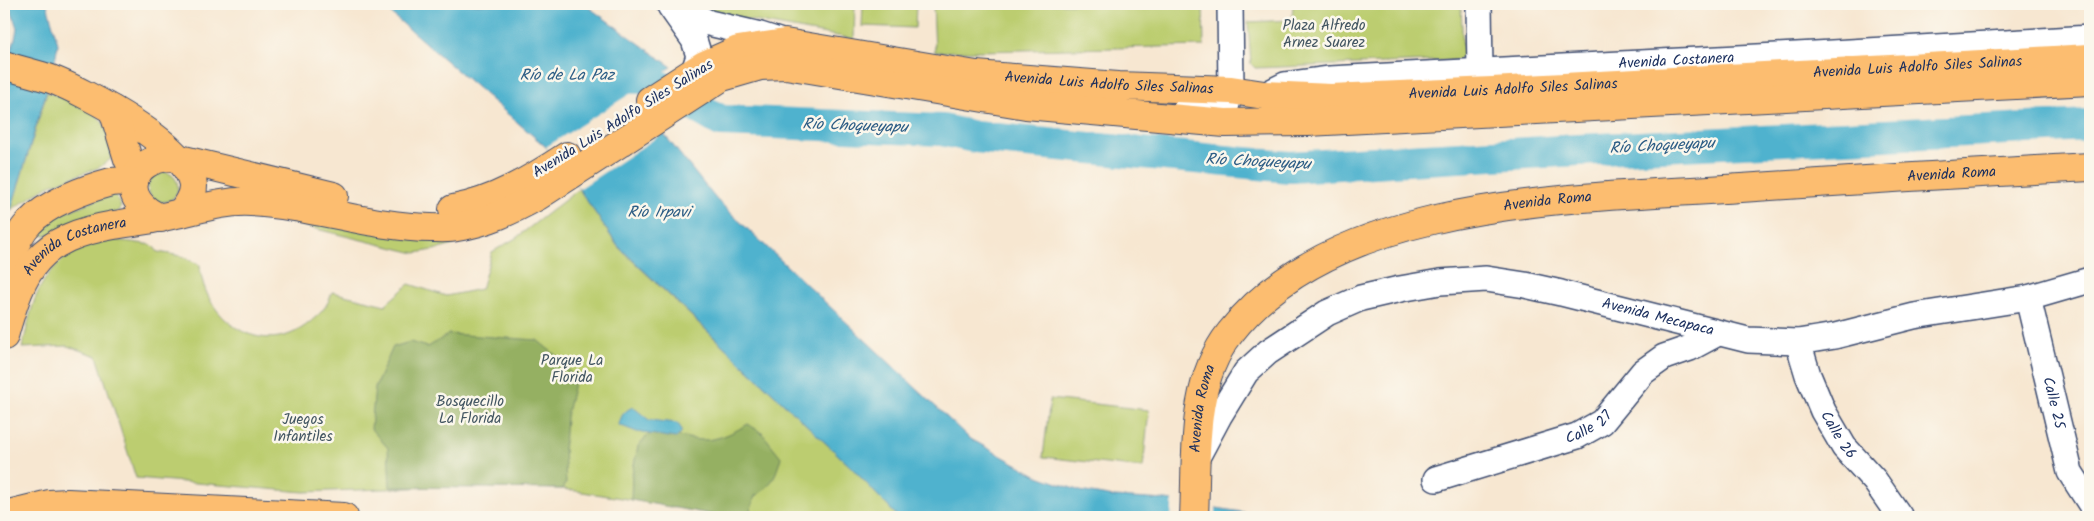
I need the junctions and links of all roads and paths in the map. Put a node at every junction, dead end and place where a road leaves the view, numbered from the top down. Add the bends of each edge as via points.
1 (670, 4) edge
2 (1230, 4) edge
3 (1479, 4) edge
4 (2090, 38) edge
5 (785, 43) junction
6 (2090, 58) edge
7 (5, 66) edge
8 (707, 71) junction
9 (1480, 71) junction
10 (2090, 81) edge
11 (1231, 90) junction
12 (1264, 95) junction
13 (999, 100) junction
14 (113, 110) junction
15 (180, 160) junction
16 (2090, 166) edge
17 (563, 169) junction
18 (135, 178) junction
19 (171, 215) junction
20 (4, 270) edge
21 (2090, 280) edge
22 (2028, 298) junction
23 (1718, 333) junction
24 (4, 336) edge
25 (1798, 342) junction
26 (1214, 358) junction
27 (1246, 372) junction
28 (1196, 459) junction
29 (1436, 480) dead end
30 (2090, 503) edge
31 (4, 515) edge
32 (313, 517) edge
33 (344, 517) edge
34 (1194, 517) edge
35 (1900, 517) edge

1 - 5 street via 709,23
1 - 8 street via 694,40
2 - 11 street
3 - 9 street
4 - 9 street, Avenida Costanera
5 - 8 main road, Avenida Luis Adolfo Siles Salinas via 738,50
5 - 11 main road, Avenida Luis Adolfo Siles Salinas via 976,75 1118,86
6 - 12 main road, Avenida Luis Adolfo Siles Salinas via 1492,92 1331,98
7 - 14 main road via 51,79
8 - 13 main road, Avenida Luis Adolfo Siles Salinas via 786,65
8 - 17 main road, Avenida Luis Adolfo Siles Salinas
9 - 12 street, Avenida Costanera via 1330,79 1285,85
10 - 13 main road, Avenida Luis Adolfo Siles Salinas via 1308,122 1225,123
11 - 12 main road, Avenida Luis Adolfo Siles Salinas
11 - 13 street via 1227,104 1219,109 1027,97
14 - 15 main road via 168,147
14 - 18 main road
15 - 17 main road, Avenida Luis Adolfo Siles Salinas via 407,212 445,211 484,202
15 - 18 main road via 158,158 146,164
15 - 19 main road via 193,185 190,198
16 - 26 main road, Avenida Roma via 1559,200 1484,208 1425,221 1346,248 1304,269 1273,290 1249,312 1229,333
17 - 19 main road, Avenida Luis Adolfo Siles Salinas via 510,212 455,228 404,228 249,201
18 - 19 main road via 134,194 142,208
18 - 20 main road, Avenida Costanera via 112,182 44,210 28,223
19 - 24 main road, Avenida Costanera via 85,231 51,247 35,262 16,293
21 - 22 street, Avenida Mecapaca
22 - 25 street, Avenida Mecapaca via 1914,316
22 - 30 street, Calle 25 via 2070,472
23 - 25 street, Avenida Mecapaca via 1748,340
23 - 27 street, Avenida Mecapaca via 1525,285 1486,279 1440,282 1361,298 1327,313 1268,352
23 - 29 street, Calle 27 via 1664,357 1643,372 1602,422 1577,436
25 - 35 street, Calle 26 via 1823,412 1844,447 1875,481
26 - 27 street via 1224,374 1234,376
26 - 28 main road, Avenida Roma via 1200,401
27 - 28 street, Avenida Mecapaca
28 - 34 main road, Avenida Roma
31 - 32 main road via 49,504 68,503
32 - 33 main road

